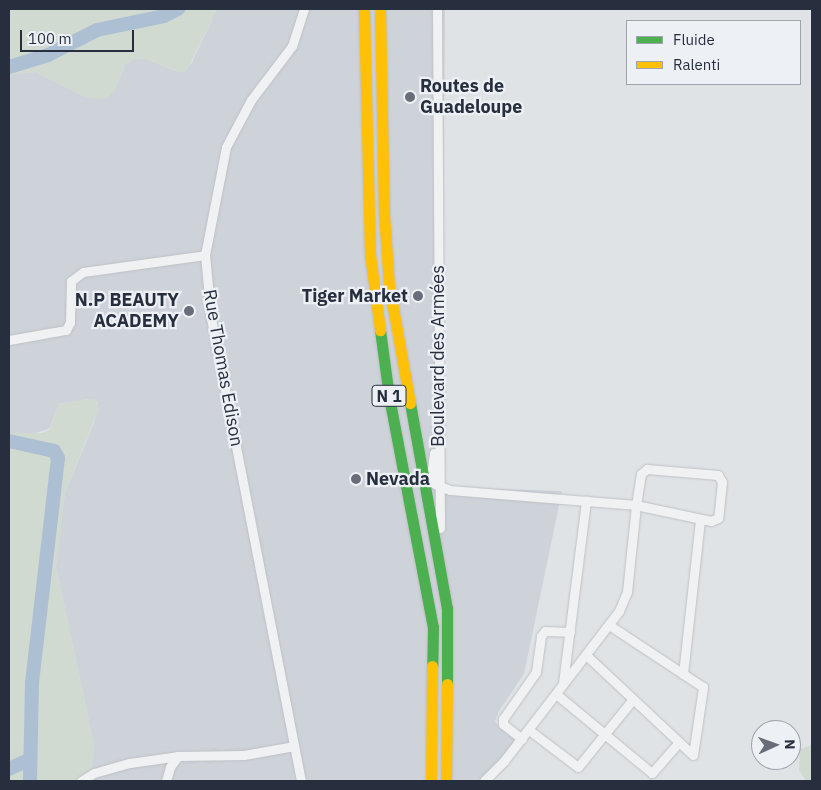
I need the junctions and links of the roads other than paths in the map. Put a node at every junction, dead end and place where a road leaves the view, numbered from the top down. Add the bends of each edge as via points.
1 (304, 9) edge
2 (359, 9) edge
3 (364, 9) edge
4 (380, 9) edge
5 (437, 9) edge
6 (365, 130) junction
7 (205, 255) junction
8 (9, 340) edge
9 (440, 487) junction
10 (586, 500) junction
11 (636, 505) junction
12 (700, 519) junction
13 (609, 625) junction
14 (570, 632) junction
15 (586, 655) junction
16 (683, 674) junction
17 (563, 684) junction
18 (556, 694) junction
19 (633, 699) junction
20 (447, 701) junction
21 (529, 730) junction
22 (605, 734) junction
23 (522, 739) junction
24 (679, 742) junction
25 (294, 746) junction
26 (178, 756) junction
27 (431, 757) junction
28 (81, 781) edge
29 (166, 781) edge
30 (301, 781) edge
31 (422, 781) edge
32 (431, 781) edge
33 (446, 781) edge
34 (484, 781) edge

1 - 7 street, Rue Thomas Edison via 292,46 251,100 226,147
2 - 6 highway via 361,107
3 - 6 highway, N 1
4 - 20 highway, N 1 via 384,214 389,285 447,608
5 - 9 street, Boulevard des Armées
6 - 27 highway, N 1 via 370,254 377,323 433,627
7 - 8 street via 83,272 71,281 70,322 66,330
7 - 25 street, Rue Thomas Edison via 211,318
9 - 10 street
9 - 20 street, Boulevard des Armées via 439,520 453,604 454,631
10 - 11 street
10 - 14 street
11 - 12 street
11 - 12 street via 639,478 644,470 718,475 722,482 718,518 714,521
11 - 13 street via 627,592
12 - 16 street
13 - 15 street
13 - 16 street
14 - 17 street
14 - 23 street via 545,631 541,636 536,672 503,719 503,724
15 - 17 street
15 - 19 street
16 - 24 street via 703,687 693,755
17 - 18 street
18 - 21 street
18 - 22 street
19 - 22 street
19 - 24 street
20 - 33 highway, N 1
21 - 22 street via 578,767
21 - 23 street
22 - 24 street via 652,773
23 - 34 street
25 - 26 street via 244,755
25 - 30 street, Rue Thomas Edison
26 - 28 street via 114,766
26 - 29 street
27 - 31 highway
27 - 32 highway, N 1

